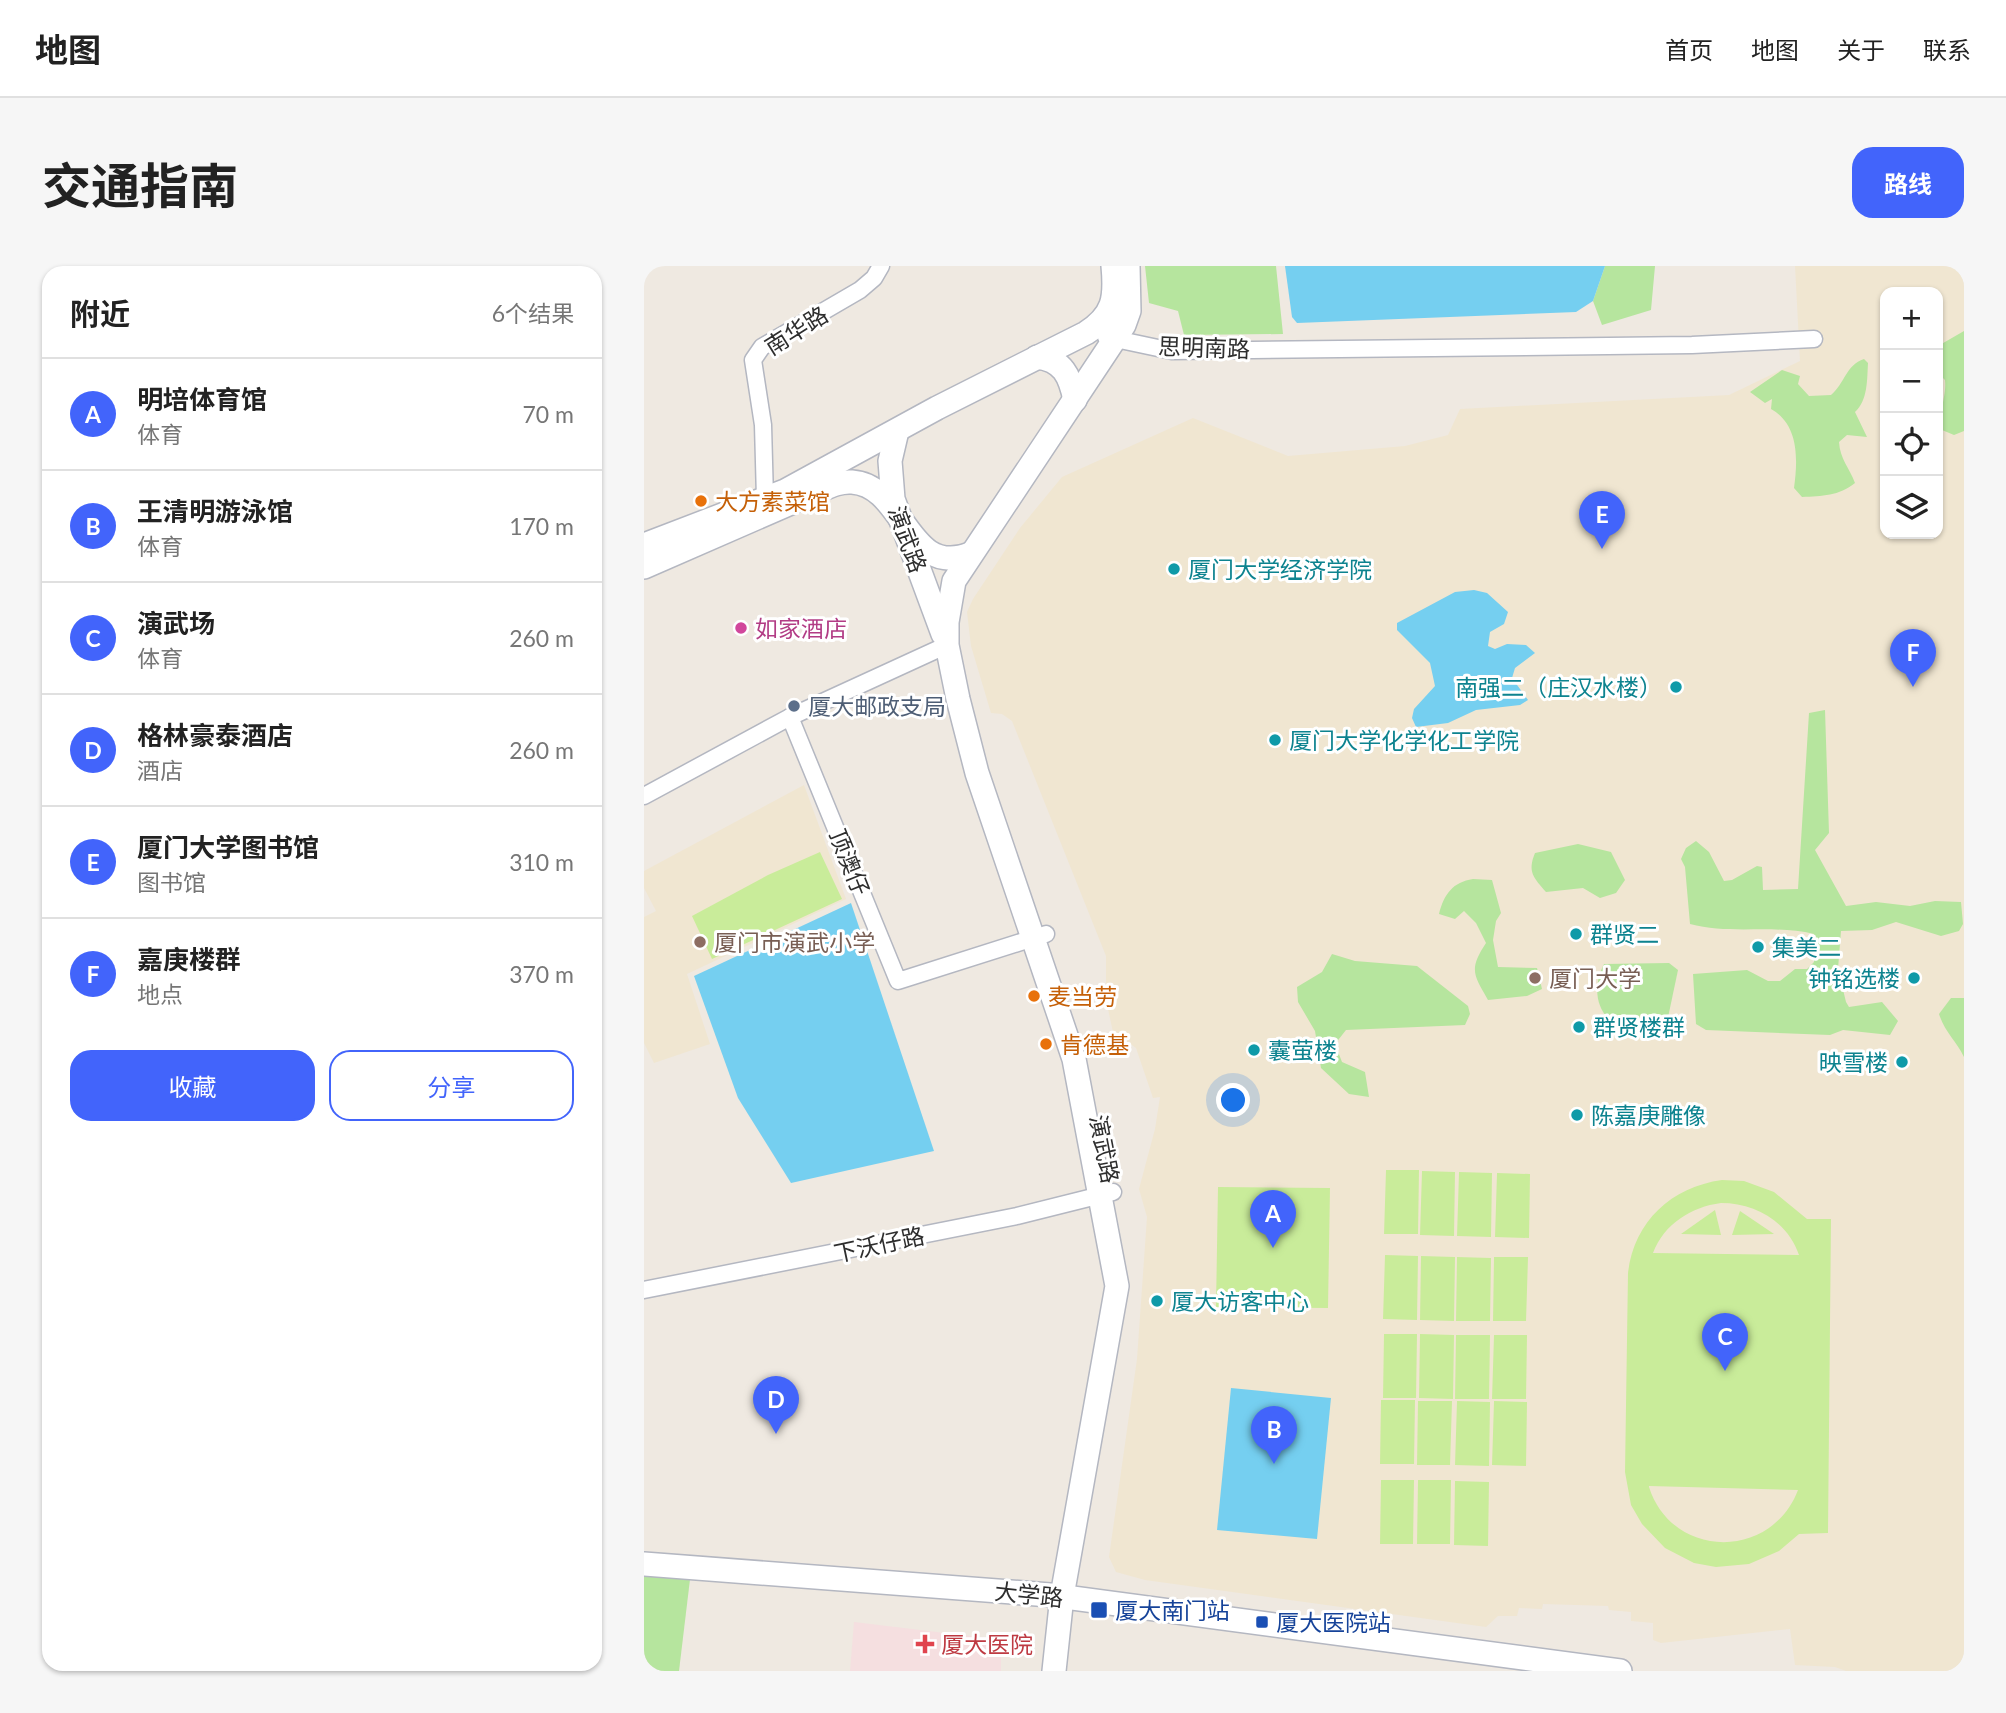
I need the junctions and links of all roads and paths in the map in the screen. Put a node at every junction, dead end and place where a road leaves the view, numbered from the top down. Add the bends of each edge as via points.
1 (881, 266) edge
2 (1113, 266) edge
3 (1128, 266) edge
4 (1086, 333) junction
5 (1116, 339) junction
6 (1814, 339) dead end
7 (1037, 357) junction
8 (1074, 400) junction
9 (897, 431) junction
10 (765, 499) junction
11 (900, 520) junction
12 (644, 545) edge
13 (971, 554) junction
14 (644, 568) edge
15 (947, 645) junction
16 (790, 717) junction
17 (644, 796) edge
18 (1040, 936) junction
19 (1106, 1193) junction
20 (644, 1290) edge
21 (644, 1564) edge
22 (1069, 1597) junction
23 (1054, 1671) edge
24 (1067, 1671) edge
25 (1620, 1671) edge

1 - 10 street, 南华路 via 860,290 762,347 753,360 763,425
2 - 4 main road via 1111,306 1104,321
3 - 5 main road via 1129,311
4 - 5 street, 思明南路
4 - 7 main road
5 - 6 street, 思明南路 via 1172,351 1682,345
5 - 8 main road
7 - 8 main road via 1064,369
7 - 9 main road
8 - 13 main road
9 - 10 main road
9 - 11 main road, 演武路 via 889,473
10 - 12 main road
11 - 13 main road via 937,556 958,559
11 - 14 main road via 886,499 869,486 839,482
11 - 15 main road, 演武路
13 - 15 main road via 954,582
15 - 16 street
15 - 18 main road, 演武路
16 - 17 street
16 - 18 street, 顶澳仔 via 898,981
18 - 19 main road, 演武路 via 1087,1055
19 - 20 street, 下沃仔路 via 963,1227
19 - 22 main road, 演武路 via 1131,1286
21 - 22 main road, 大学路
22 - 23 main road, 演武路
22 - 24 main road, 演武路
22 - 25 main road, 大学路

